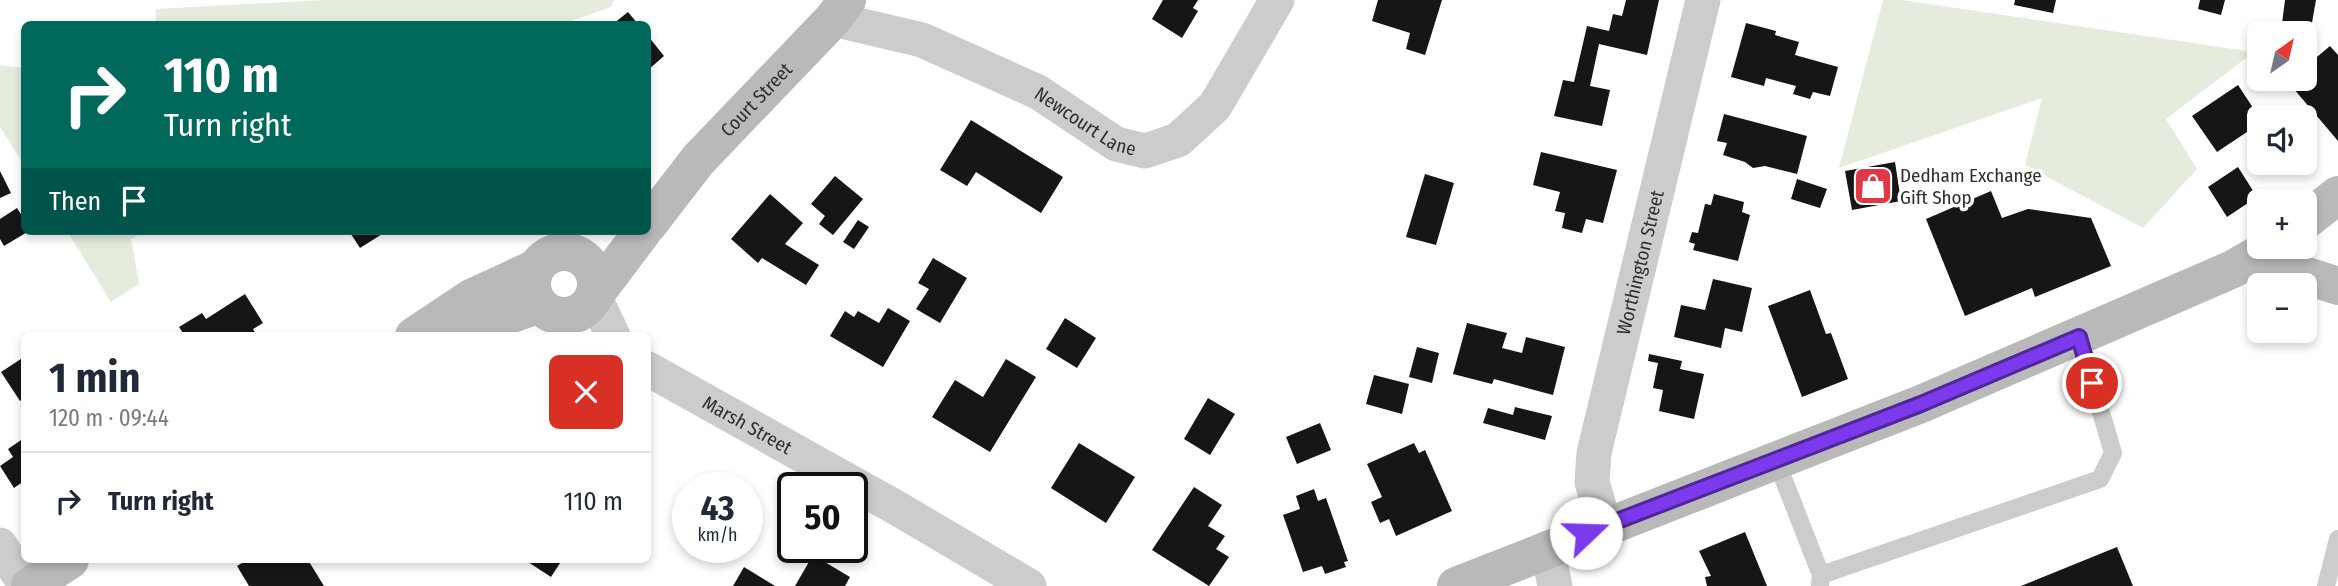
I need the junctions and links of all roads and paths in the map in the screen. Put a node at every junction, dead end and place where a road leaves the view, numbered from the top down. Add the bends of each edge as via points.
1 (1277, 0) edge
2 (1703, 0) edge
3 (840, 10) edge
4 (2338, 195) edge
5 (654, 212) edge
6 (2317, 212) edge
7 (608, 235) edge
8 (640, 235) edge
9 (577, 254) junction
10 (2250, 259) edge
11 (2277, 259) edge
12 (2338, 286) edge
13 (536, 287) junction
14 (594, 296) junction
15 (420, 332) edge
16 (453, 332) edge
17 (612, 332) edge
18 (2079, 337) junction
19 (651, 371) edge
20 (1776, 460) junction
21 (1605, 526) junction
22 (2338, 539) edge
23 (0, 545) edge
24 (1547, 548) junction
25 (65, 563) edge
26 (1820, 580) edge
27 (28, 586) edge
28 (1029, 586) edge
29 (1456, 586) edge
30 (1555, 586) edge
31 (2326, 586) edge

1 - 3 street, Newcourt Lane via 1215,106 1178,140 1145,151 1116,144 1038,92 922,40
2 - 21 street, Worthington Street via 1594,453 1592,482
3 - 5 street, Court Street
4 - 6 street
7 - 9 street
8 - 14 street
9 - 13 street via 558,251 540,261
9 - 14 street via 596,276
10 - 18 street
11 - 12 street
13 - 14 street via 547,312 569,316 589,306
13 - 15 street via 471,298
13 - 16 street
14 - 17 street
18 - 20 street
18 - 26 lane via 2113,453 2100,479
19 - 28 street, Marsh Street
20 - 21 street
20 - 26 lane
21 - 24 street
22 - 31 lane
23 - 27 street
24 - 29 street
24 - 30 street
25 - 27 street

